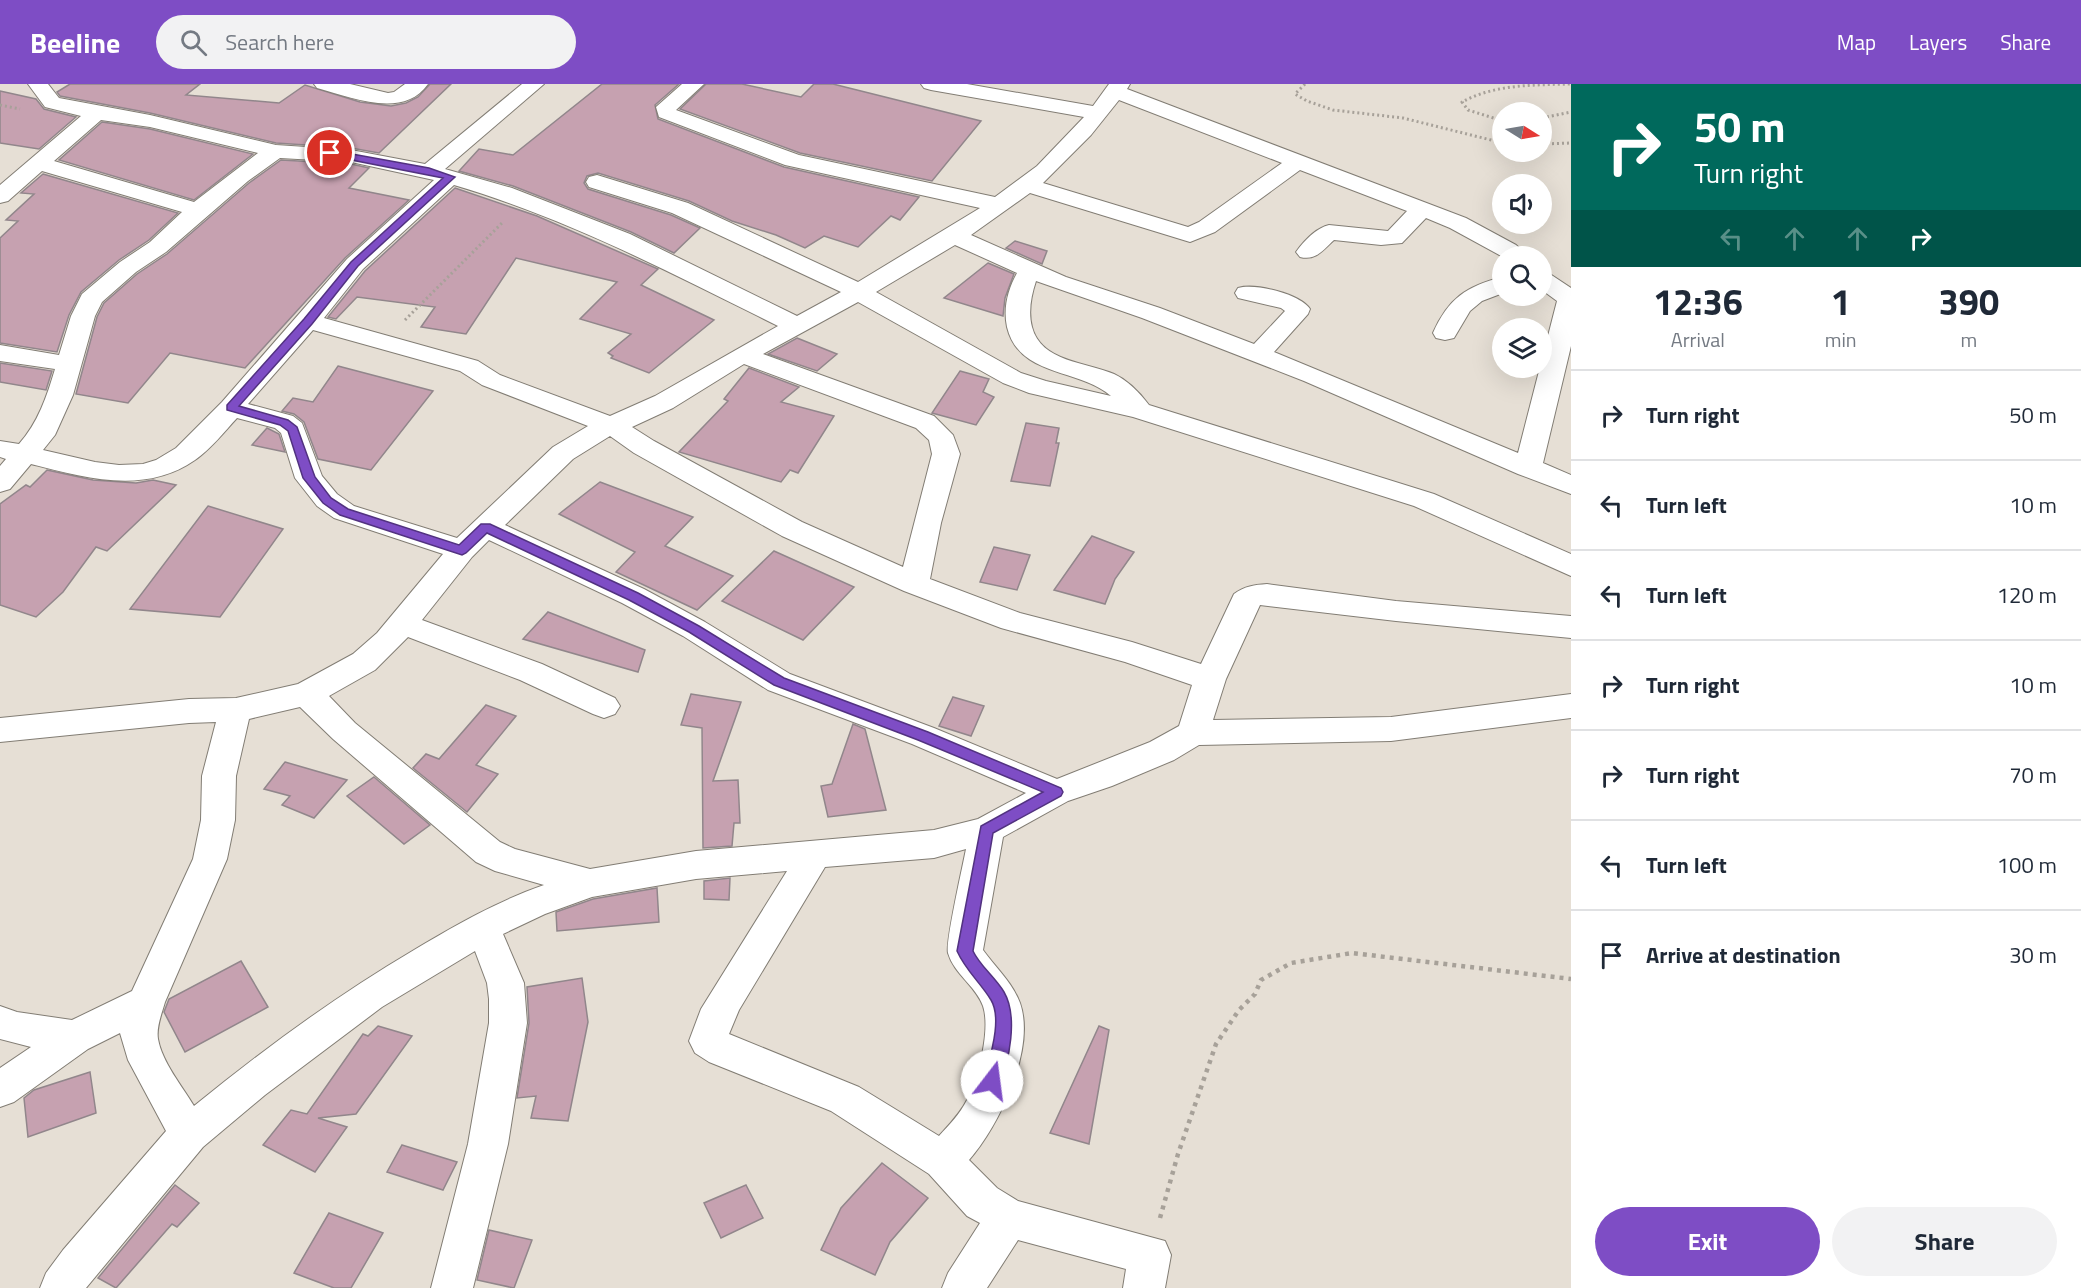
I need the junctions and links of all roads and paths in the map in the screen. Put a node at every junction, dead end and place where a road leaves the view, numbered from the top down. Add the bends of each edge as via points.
1 (38, 84) edge
2 (324, 84) edge
3 (418, 84) edge
4 (534, 84) edge
5 (694, 84) edge
6 (931, 84) edge
7 (1305, 84) edge
8 (1571, 84) edge
9 (1112, 96) edge
10 (1571, 112) edge
11 (97, 113) junction
12 (1552, 116) edge
13 (1492, 118) edge
14 (1492, 140) edge
15 (1571, 143) edge
16 (1552, 144) edge
17 (276, 151) junction
18 (1297, 162) junction
19 (37, 164) junction
20 (440, 174) junction
21 (597, 182) dead end
22 (1028, 185) junction
23 (0, 196) edge
24 (525, 200) junction
25 (998, 205) junction
26 (198, 210) junction
27 (1421, 210) junction
28 (954, 236) junction
29 (1500, 246) edge
30 (1308, 252) dead end
31 (1030, 270) junction
32 (1571, 272) edge
33 (1552, 279) edge
34 (1552, 287) edge
35 (1492, 289) edge
36 (860, 292) junction
37 (1246, 293) dead end
38 (1571, 299) edge
39 (308, 321) junction
40 (796, 325) junction
41 (1445, 333) dead end
42 (382, 344) junction
43 (0, 353) edge
44 (742, 355) junction
45 (1257, 356) junction
46 (68, 364) junction
47 (231, 408) junction
48 (1141, 411) junction
49 (614, 427) junction
50 (0, 449) edge
51 (28, 453) junction
52 (1528, 468) junction
53 (0, 483) edge
54 (1571, 485) edge
55 (486, 527) junction
56 (462, 550) junction
57 (1571, 566) edge
58 (914, 584) junction
59 (403, 624) junction
60 (1571, 627) edge
61 (1210, 679) junction
62 (306, 694) junction
63 (604, 706) dead end
64 (1571, 706) edge
65 (236, 710) junction
66 (0, 729) edge
67 (1193, 733) junction
68 (1056, 792) junction
69 (987, 830) junction
70 (816, 853) junction
71 (590, 883) junction
72 (482, 928) junction
73 (1571, 979) edge
74 (147, 1002) junction
75 (0, 1022) edge
76 (75, 1037) junction
77 (0, 1090) edge
78 (189, 1134) junction
79 (943, 1161) junction
80 (1010, 1218) junction
81 (1147, 1271) edge
82 (61, 1288) edge
83 (452, 1288) edge
84 (963, 1288) edge

1 - 11 street via 52,103
2 - 3 street via 388,99 400,97
4 - 20 street
5 - 25 street via 666,107 666,113 793,160
6 - 9 street
7 - 14 path via 1295,94 1325,108 1404,118
8 - 13 path via 1500,89 1472,95 1462,102 1468,111
9 - 18 street
9 - 22 street
10 - 12 path
11 - 17 street via 150,121
11 - 19 street
15 - 16 path
17 - 20 street via 330,153
17 - 26 street
18 - 22 street via 1208,227 1190,235
18 - 27 street
19 - 23 street
19 - 26 street
20 - 24 street
20 - 39 street via 355,264
21 - 36 street via 680,208
22 - 25 street
24 - 40 street via 622,239
24 - 42 path
25 - 28 street
26 - 46 street via 91,299
27 - 29 street
27 - 30 street via 1394,238 1329,232
28 - 31 street
28 - 36 street
31 - 45 street
31 - 48 street via 1016,308 1027,346 1042,359 1108,381
32 - 33 street
34 - 38 street
35 - 41 street via 1461,303
36 - 40 street
36 - 48 street via 1012,378
37 - 45 street via 1289,302 1298,309
38 - 52 street
39 - 42 street
39 - 47 street
40 - 44 street
42 - 49 street via 469,366 491,380
43 - 46 street
44 - 49 street
44 - 58 street via 925,422 939,434 946,454
45 - 52 street
46 - 51 street via 60,395
47 - 51 street via 186,454 138,474 86,468 39,459
47 - 56 street via 284,422 293,429 309,478 327,500 344,512
48 - 57 street via 1424,500
49 - 55 street via 593,434 563,453
49 - 58 street via 792,529
50 - 51 street
51 - 53 street
52 - 54 street
55 - 56 street
55 - 68 street via 633,596 779,682
56 - 59 street
58 - 61 street via 1012,621 1132,653
59 - 62 street via 363,662
59 - 63 street via 531,672
60 - 61 street via 1256,594 1245,601
61 - 67 street
62 - 65 street
62 - 71 street via 488,852 507,861
64 - 67 street via 1391,729
65 - 66 street
65 - 74 street via 223,753 218,820 210,859
67 - 68 street via 1162,751
68 - 69 street
69 - 70 street via 934,844
69 - 79 street via 965,951 1000,1000 1005,1016 1003,1037 980,1115
70 - 71 street via 696,864
70 - 79 street via 726,999 708,1041 845,1100
71 - 72 street
72 - 78 street via 369,996
72 - 83 street via 505,981 508,1020 486,1162
73 - 81 path via 1352,953 1291,963 1261,980 1255,994 1216,1044 1178,1154
74 - 76 street
74 - 78 street via 139,1038
75 - 76 street
76 - 77 street
78 - 82 street
79 - 80 street via 982,1202
80 - 81 street
80 - 84 street

